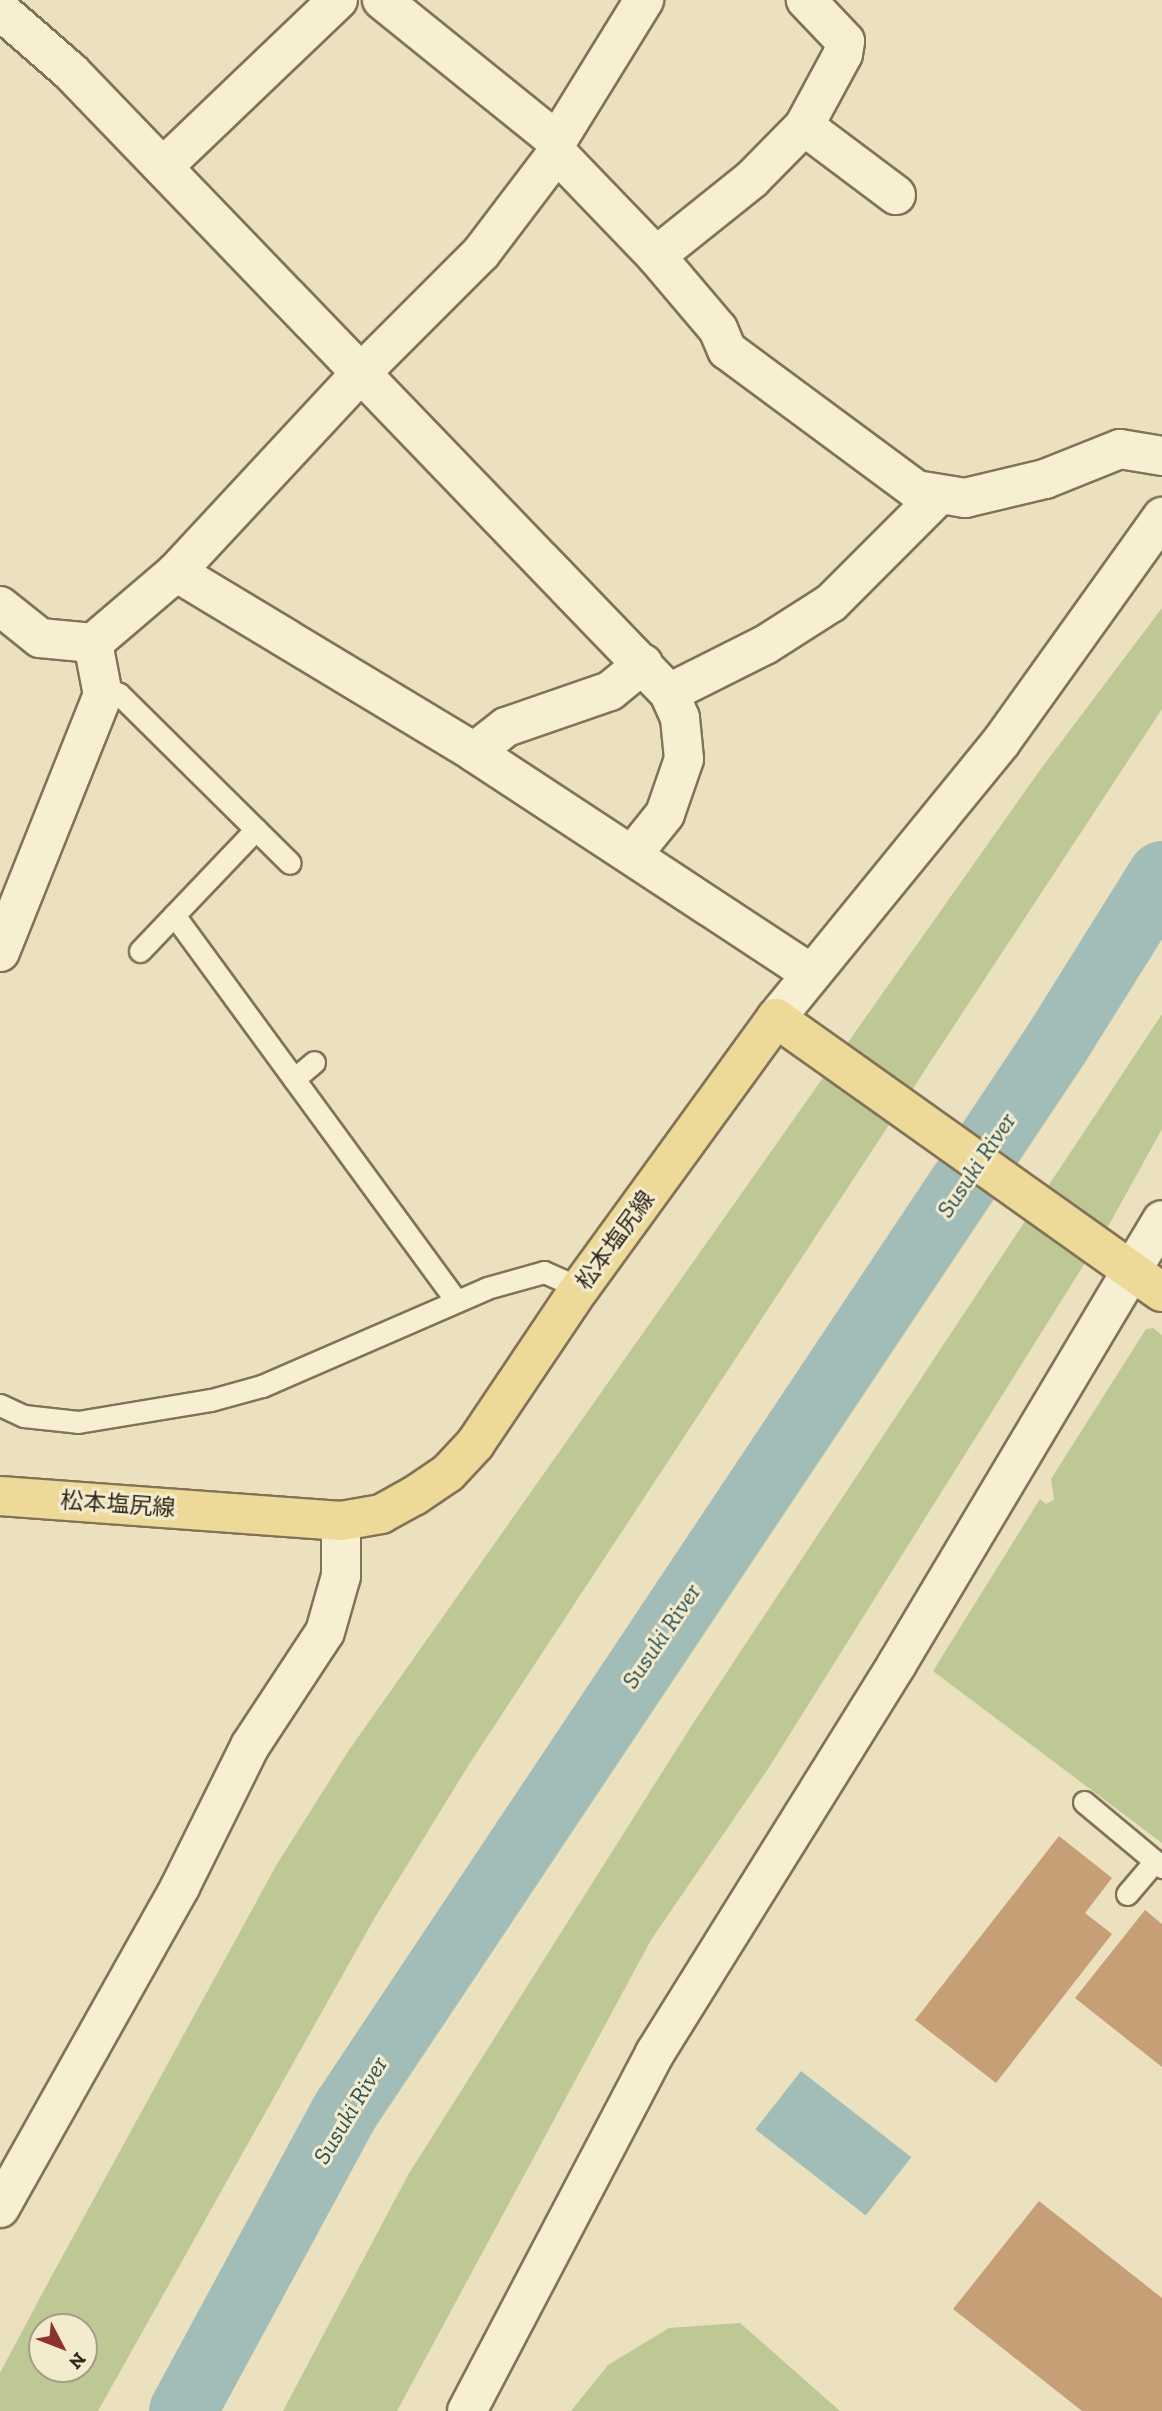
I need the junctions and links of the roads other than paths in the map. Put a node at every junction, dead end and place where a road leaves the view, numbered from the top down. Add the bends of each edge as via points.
1 (338, 0) edge
2 (382, 0) edge
3 (644, 0) edge
4 (806, 0) edge
5 (0, 10) edge
6 (804, 126) junction
7 (557, 147) junction
8 (163, 167) junction
9 (896, 195) dead end
10 (656, 256) junction
11 (360, 374) junction
12 (1162, 456) edge
13 (937, 497) junction
14 (1162, 517) edge
15 (176, 572) junction
16 (0, 606) edge
17 (93, 643) junction
18 (643, 664) junction
19 (101, 686) junction
20 (669, 693) junction
21 (474, 752) junction
22 (256, 829) junction
23 (632, 855) junction
24 (290, 863) dead end
25 (174, 915) junction
26 (4, 928) edge
27 (140, 951) dead end
28 (811, 973) junction
29 (776, 1018) junction
30 (314, 1062) dead end
31 (294, 1079) junction
32 (1162, 1220) edge
33 (1133, 1271) edge
34 (580, 1287) junction
35 (456, 1301) junction
36 (0, 1405) edge
37 (0, 1496) edge
38 (341, 1521) junction
39 (1084, 1802) dead end
40 (1158, 1864) edge
41 (1127, 1894) dead end
42 (0, 2208) edge
43 (467, 2411) edge

1 - 8 street
2 - 7 street
3 - 7 street
4 - 6 street via 845,41 843,54
5 - 8 street via 71,72
6 - 9 street
6 - 10 street via 752,180
7 - 10 street
7 - 11 street via 481,253
8 - 11 street
10 - 13 street via 718,329 727,350 916,490
11 - 15 street
11 - 18 street
12 - 13 street via 1121,449 1045,479 965,498
13 - 20 street via 831,603 765,645
14 - 28 street via 1001,742
15 - 17 street
15 - 21 street
16 - 17 street via 40,638
17 - 19 street
18 - 20 street
18 - 21 street via 610,691 506,727
19 - 22 lane via 119,694
19 - 26 street via 103,695
20 - 23 street via 680,718 684,759 665,814
21 - 23 street
22 - 24 lane
22 - 25 lane
23 - 28 street
25 - 27 lane
25 - 31 lane
28 - 29 street
29 - 33 main road
29 - 34 main road, 松本塩尻線
30 - 31 lane
31 - 35 lane
32 - 33 street
33 - 43 street via 897,1664 655,2053
34 - 35 lane via 544,1272
34 - 38 main road, 松本塩尻線 via 475,1444 448,1473 381,1514
35 - 36 lane via 262,1386 211,1400 78,1422 24,1416
37 - 38 main road, 松本塩尻線
38 - 42 street via 341,1576 325,1632 250,1746 180,1887
39 - 40 lane
40 - 41 lane

